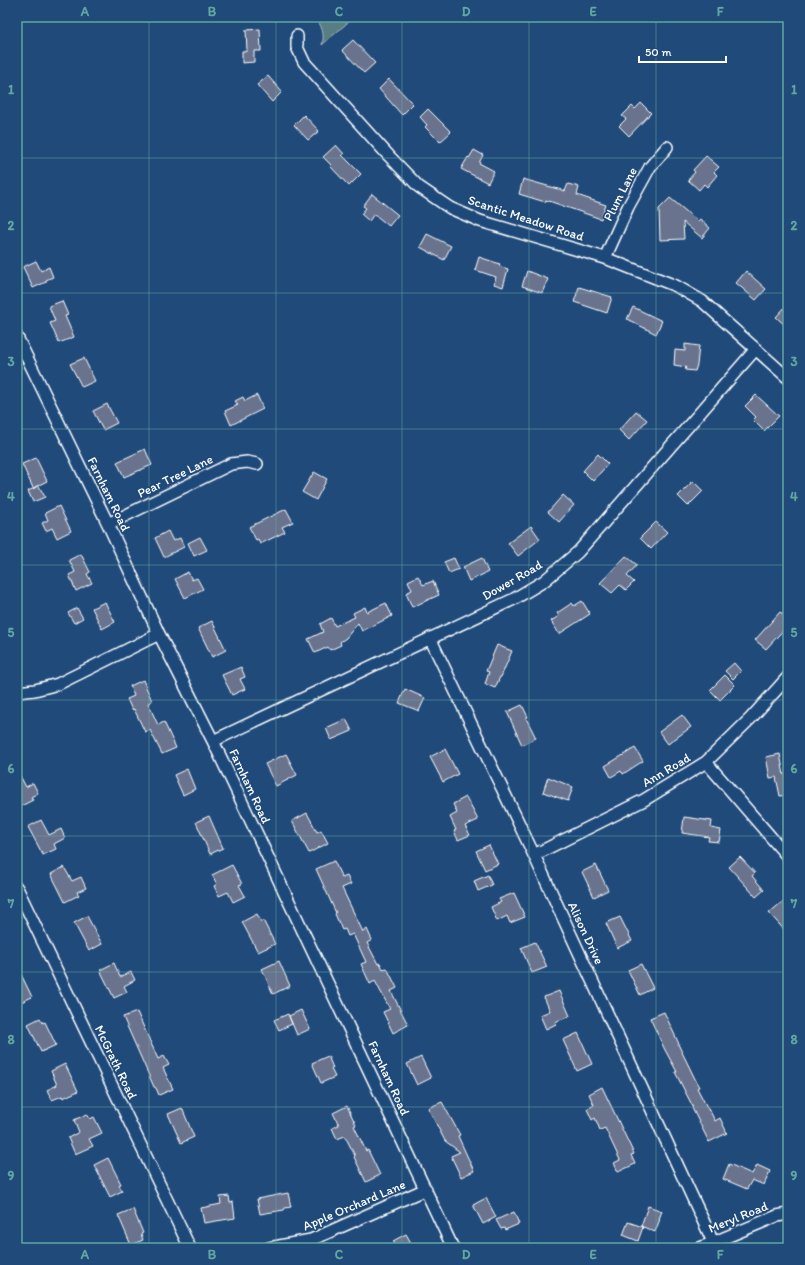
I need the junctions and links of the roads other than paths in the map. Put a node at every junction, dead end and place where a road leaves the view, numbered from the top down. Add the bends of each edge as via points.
1 (297, 36) dead end
2 (667, 147) dead end
3 (605, 258) junction
4 (17, 337) edge
5 (755, 350) junction
6 (788, 378) edge
7 (257, 464) dead end
8 (108, 524) junction
9 (159, 634) junction
10 (430, 638) junction
11 (788, 677) edge
12 (17, 692) edge
13 (213, 741) junction
14 (706, 762) junction
15 (534, 855) junction
16 (788, 857) edge
17 (17, 888) edge
18 (426, 1189) junction
19 (788, 1214) edge
20 (713, 1242) junction
21 (190, 1248) edge
22 (269, 1248) edge
23 (453, 1248) edge
24 (700, 1248) edge

1 - 3 street, Scantic Meadow Road via 297,47 304,62 419,187 450,208 480,221
2 - 3 street, Plum Lane via 650,167
3 - 5 street, Scantic Meadow Road via 676,286 702,301
4 - 8 street, Farnham Road
5 - 6 street, Scantic Meadow Road
5 - 10 street, Dower Road via 578,552 544,581 514,599
7 - 8 street, Pear Tree Lane via 231,464
8 - 9 street, Farnham Road
9 - 12 street via 58,684
9 - 13 street, Farnham Road
10 - 13 street, Dower Road
10 - 15 street, Alison Drive
11 - 14 street, Ann Road
13 - 18 street, Farnham Road
14 - 15 street, Ann Road via 644,800
14 - 16 street
15 - 20 street, Alison Drive
17 - 21 street, McGrath Road
18 - 22 street, Apple Orchard Lane via 311,1240
18 - 23 street, Farnham Road
19 - 20 street, Meryl Road
20 - 24 street, Meryl Road

